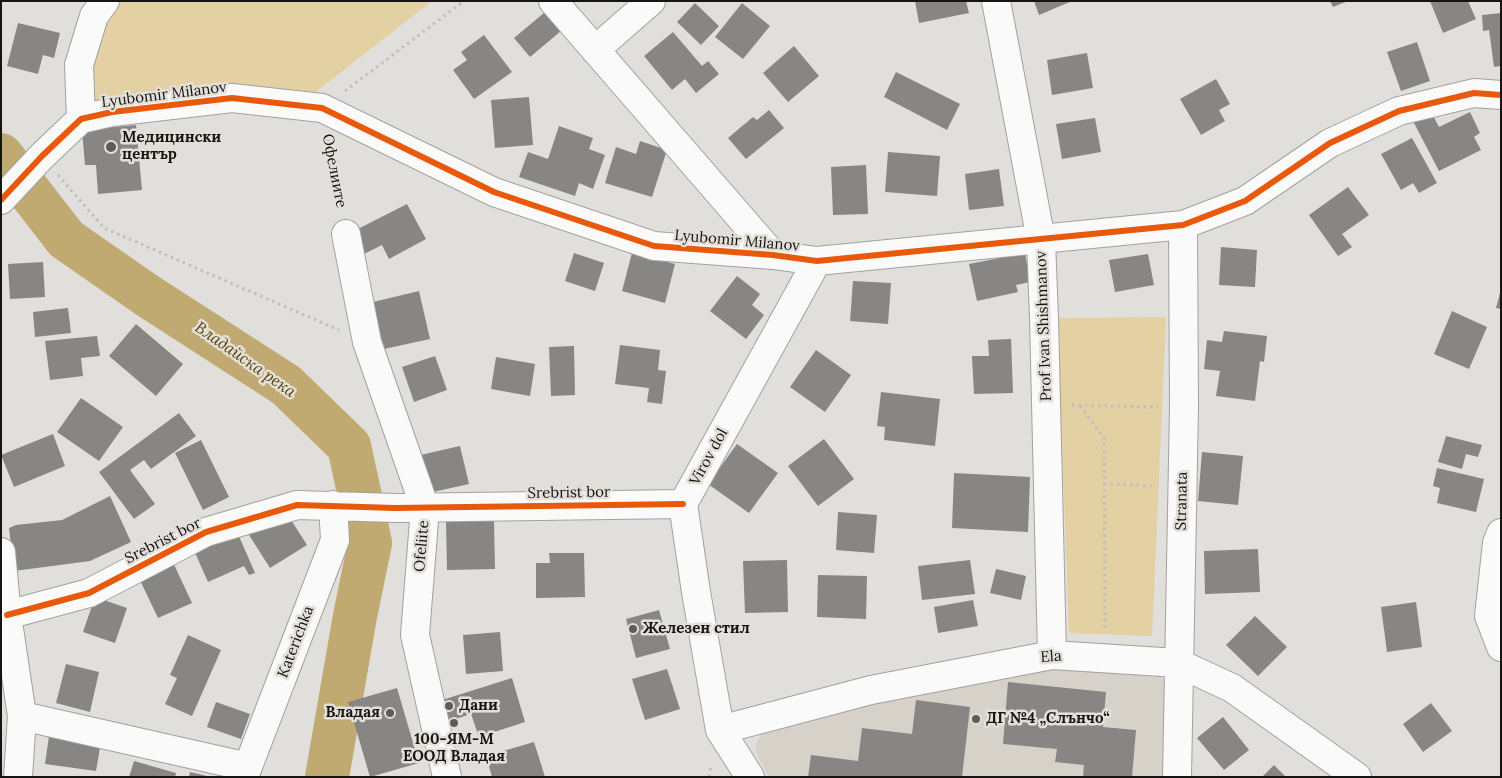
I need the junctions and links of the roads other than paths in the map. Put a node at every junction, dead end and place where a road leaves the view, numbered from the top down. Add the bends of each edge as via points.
1 (105, 1) edge
2 (553, 1) edge
3 (651, 1) edge
4 (996, 1) edge
5 (595, 50) junction
6 (1501, 94) edge
7 (81, 119) junction
8 (1, 200) edge
9 (1184, 225) junction
10 (346, 234) road end
11 (1041, 240) junction
12 (773, 255) junction
13 (817, 261) junction
14 (683, 504) junction
15 (334, 505) junction
16 (425, 508) junction
17 (1501, 533) edge
18 (1, 552) edge
19 (7, 615) junction
20 (1501, 647) edge
21 (1052, 655) junction
22 (1178, 663) junction
23 (22, 716) junction
24 (720, 730) junction
25 (246, 772) edge
26 (18, 777) edge
27 (447, 777) edge
28 (750, 777) edge
29 (1177, 777) edge
30 (1357, 777) edge

1 - 7 street via 94,16 79,65
2 - 5 street
3 - 5 street
4 - 11 street, Prof Ivan Shishmanov
5 - 12 street
6 - 9 street, Lyubomir Milanov via 1474,93 1400,111 1330,143 1246,201
7 - 8 street
7 - 12 street, Lyubomir Milanov via 112,112 232,98 322,108 494,192 654,246
9 - 11 street, Lyubomir Milanov
9 - 22 street, Stranata
10 - 16 street, Ofeliite via 367,342
11 - 13 street, Lyubomir Milanov
11 - 21 street, Prof Ivan Shishmanov
12 - 13 street, Lyubomir Milanov
13 - 14 street, Virov dol
14 - 16 street, Srebrist bor
14 - 24 street
15 - 16 street, Srebrist bor
15 - 19 street, Srebrist bor via 297,505 206,532 89,593
15 - 25 street, Katerichka via 335,540
16 - 27 street, Ofeliite via 415,635
17 - 20 street via 1489,616
18 - 19 street
19 - 23 street
21 - 22 street, Ela
21 - 24 street, Ela via 872,690
22 - 29 street, Stranata
22 - 30 street, Ela via 1232,688
23 - 25 street
23 - 26 street
24 - 28 street

